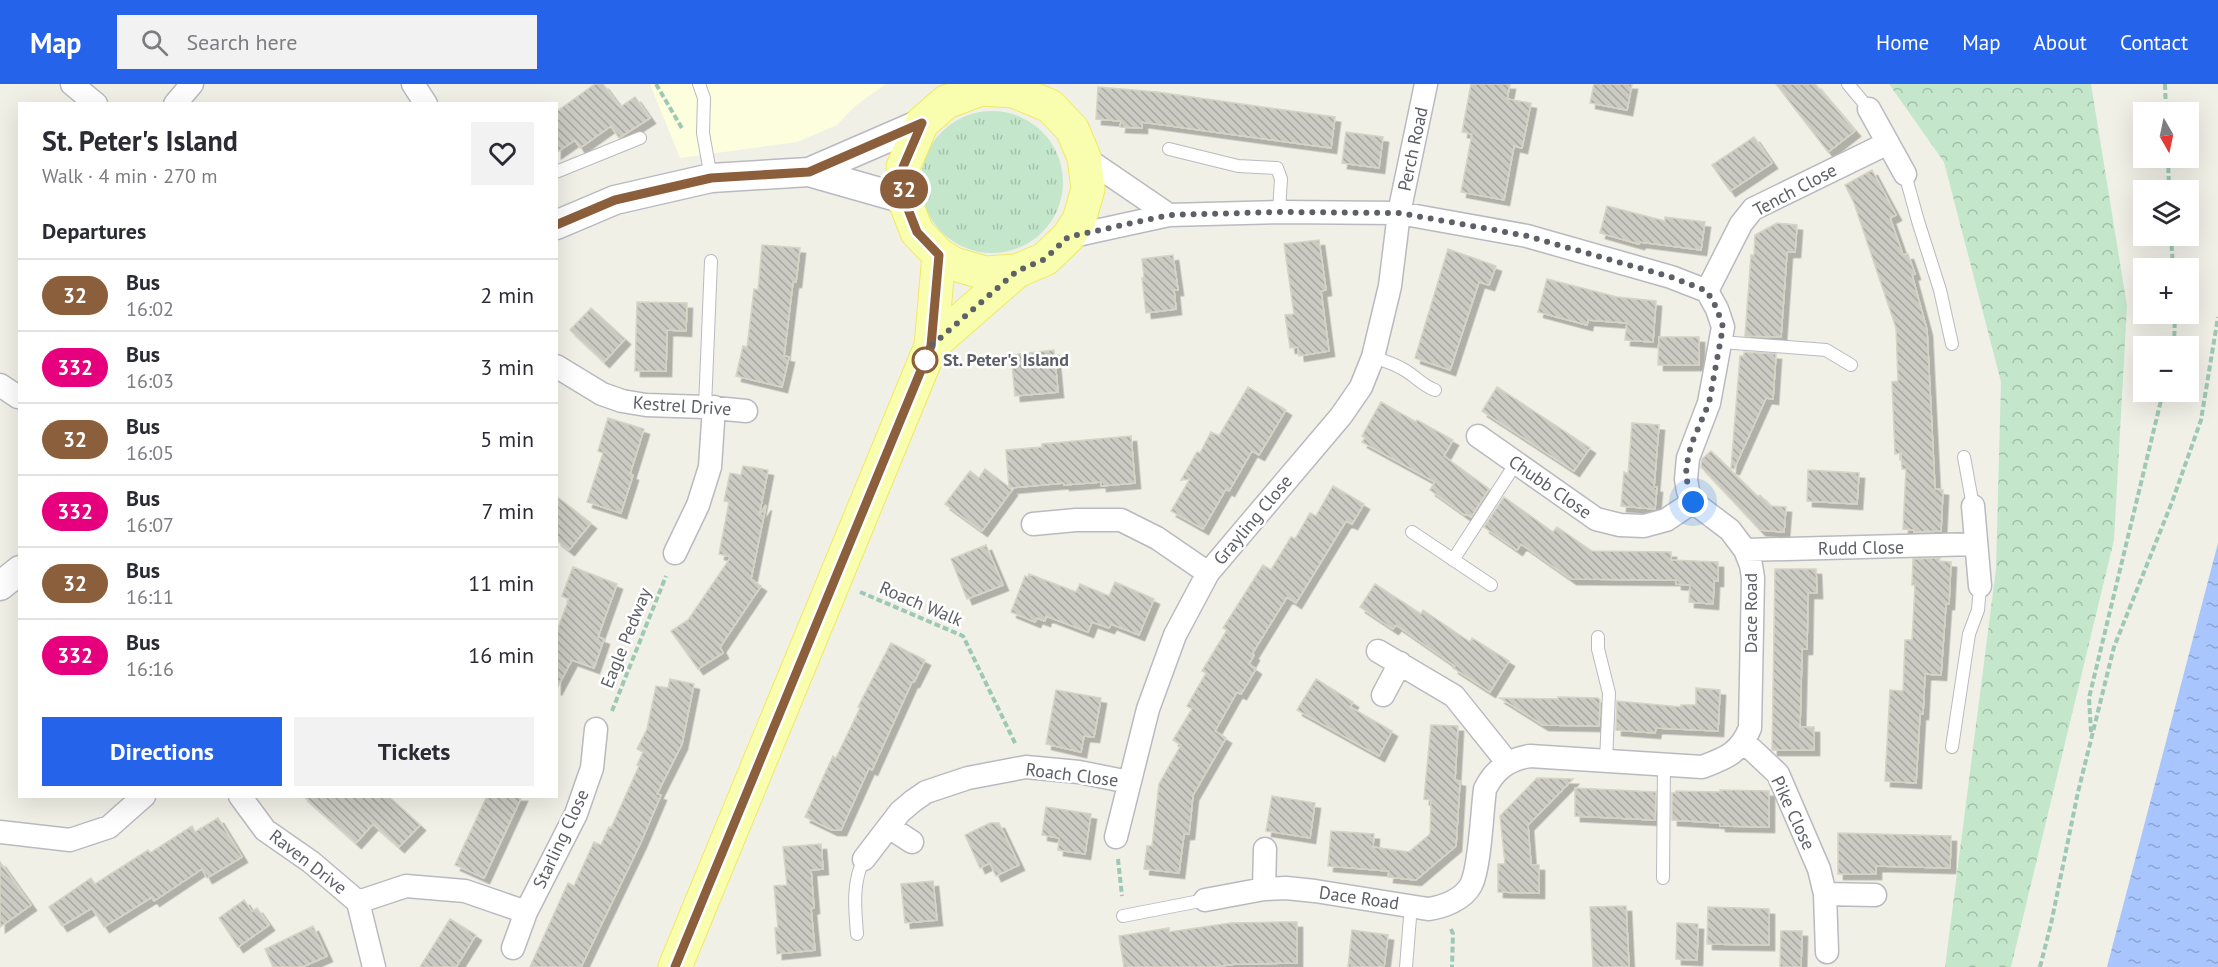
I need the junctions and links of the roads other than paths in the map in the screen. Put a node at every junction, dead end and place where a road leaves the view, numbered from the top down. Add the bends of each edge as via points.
1 (72, 84) edge
2 (192, 84) edge
3 (413, 84) edge
4 (699, 84) edge
5 (1426, 84) edge
6 (1848, 84) edge
7 (983, 87) edge
8 (1049, 95) edge
9 (94, 102) edge
10 (177, 102) edge
11 (425, 102) edge
12 (1869, 109) joint
13 (922, 123) junction
14 (640, 138) dead end
15 (1888, 143) junction
16 (1169, 149) dead end
17 (1084, 157) junction
18 (558, 171) edge
19 (809, 172) junction
20 (1905, 174) joint
21 (711, 178) junction
22 (904, 199) junction
23 (1279, 212) junction
24 (1399, 213) junction
25 (1169, 215) junction
26 (558, 224) edge
27 (1068, 237) junction
28 (939, 255) junction
29 (711, 261) dead end
30 (1017, 271) junction
31 (1707, 291) junction
32 (1721, 342) junction
33 (1952, 344) dead end
34 (931, 346) junction
35 (1373, 357) junction
36 (1851, 365) dead end
37 (559, 373) edge
38 (1435, 390) dead end
39 (709, 407) junction
40 (746, 411) dead end
41 (1478, 436) dead end
42 (1964, 457) dead end
43 (1516, 463) junction
44 (1693, 502) junction
45 (1973, 506) joint
46 (1033, 524) dead end
47 (1412, 532) dead end
48 (1976, 544) junction
49 (1745, 550) junction
50 (675, 553) road end
51 (1452, 560) junction
52 (18, 572) edge
53 (1209, 573) junction
54 (1491, 585) dead end
55 (0, 586) edge
56 (1980, 586) joint
57 (1598, 637) dead end
58 (1378, 651) dead end
59 (1400, 663) junction
60 (1383, 695) dead end
61 (596, 729) road end
62 (1744, 742) junction
63 (1952, 747) dead end
64 (1606, 761) junction
65 (1507, 762) junction
66 (1664, 765) junction
67 (1129, 782) junction
68 (142, 798) edge
69 (241, 798) edge
70 (889, 827) junction
71 (0, 832) edge
72 (1116, 837) road end
73 (912, 842) dead end
74 (1264, 849) dead end
75 (864, 859) joint
76 (1663, 878) dead end
77 (1264, 889) junction
78 (1826, 894) junction
79 (1875, 895) dead end
80 (1205, 900) joint
81 (358, 902) junction
82 (1411, 905) junction
83 (526, 912) junction
84 (1123, 916) road end
85 (857, 934) dead end
86 (513, 948) dead end
87 (1827, 960) edge
88 (374, 967) edge
89 (675, 967) edge
90 (1406, 967) edge

1 - 9 street
2 - 10 street
3 - 11 street
4 - 21 lane via 704,98 703,133
5 - 24 street, Perch Road
6 - 12 lane
7 - 8 main road
7 - 13 main road via 946,102
8 - 17 main road via 1072,129
12 - 15 street
13 - 19 street
13 - 22 main road via 903,167
14 - 18 lane
15 - 20 street
15 - 31 street, Tench Close via 1753,209 1741,224
16 - 23 lane via 1238,166 1277,168 1281,179
17 - 25 street
17 - 27 main road via 1088,189 1079,220
19 - 21 street
19 - 22 street
20 - 33 lane
21 - 26 street via 615,200
22 - 28 main road via 917,232
23 - 24 street
23 - 25 street
24 - 31 street via 1527,236
24 - 35 street, Grayling Close via 1390,286
25 - 27 street
27 - 30 main road via 1045,259
28 - 30 main road via 985,273
28 - 34 main road
29 - 39 lane
30 - 34 main road
31 - 32 street via 1723,327
32 - 36 lane via 1826,350
32 - 44 street via 1709,403 1686,468
34 - 89 main road
35 - 38 lane via 1401,368
35 - 53 street, Grayling Close via 1341,416
37 - 39 street, Kestrel Drive via 622,402
39 - 40 street, Kestrel Drive
39 - 50 street via 710,467 698,505
41 - 43 street, Chubb Close
42 - 45 lane
43 - 44 street, Chubb Close via 1596,519 1620,525 1644,526 1666,520
43 - 51 lane
44 - 49 street, Dace Road via 1730,530
45 - 48 street
46 - 53 street via 1121,520 1157,538
47 - 51 lane
48 - 49 street, Rudd Close
48 - 56 street
49 - 62 street, Dace Road via 1753,578 1750,728
51 - 54 lane
52 - 55 street
53 - 67 street, Grayling Close via 1175,635 1148,709
56 - 63 lane
57 - 64 lane via 1609,693
58 - 59 street
59 - 60 street
59 - 65 street via 1454,696
61 - 83 street, Starling Close via 592,768 576,814
62 - 66 street via 1726,758 1702,766
62 - 78 street, Pike Close via 1778,774
64 - 65 street via 1530,756
64 - 66 street
65 - 82 street, Dace Road via 1485,789 1476,870 1470,886 1443,907
66 - 76 lane
67 - 70 street, Roach Close via 1026,767 968,778 926,792 900,812
67 - 72 street, Grayling Close
68 - 71 street via 109,827 70,840
69 - 81 street, Raven Drive via 265,830
70 - 73 street
70 - 75 street, Roach Close
74 - 77 street
75 - 85 lane via 858,869 856,887
77 - 80 street, Dace Road
77 - 82 street, Dace Road via 1315,891
78 - 79 street
78 - 87 street, Pike Close
80 - 84 lane
81 - 83 street, Starling Close via 406,886 465,891
81 - 88 street, Raven Drive
82 - 90 lane
83 - 86 street, Starling Close

